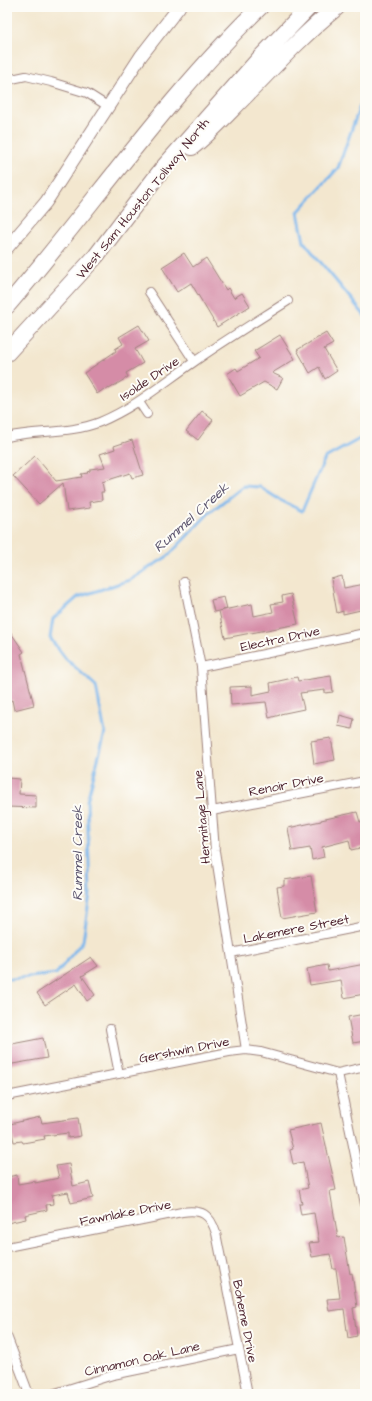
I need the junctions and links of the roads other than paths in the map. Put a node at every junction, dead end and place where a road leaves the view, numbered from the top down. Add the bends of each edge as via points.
1 (180, 7) edge
2 (260, 7) edge
3 (309, 7) edge
4 (337, 7) edge
5 (7, 80) edge
6 (109, 107) junction
7 (163, 168) junction
8 (7, 248) edge
9 (149, 292) dead end
10 (288, 301) dead end
11 (7, 306) edge
12 (7, 353) edge
13 (194, 362) junction
14 (139, 402) junction
15 (147, 414) dead end
16 (7, 437) edge
17 (184, 582) dead end
18 (365, 633) edge
19 (201, 667) junction
20 (365, 781) edge
21 (212, 811) junction
22 (365, 926) edge
23 (231, 953) junction
24 (110, 1029) dead end
25 (246, 1050) junction
26 (365, 1067) edge
27 (338, 1073) junction
28 (119, 1074) junction
29 (7, 1096) edge
30 (365, 1204) edge
31 (7, 1247) edge
32 (220, 1253) joint
33 (7, 1336) edge
34 (239, 1349) junction
35 (29, 1394) edge
36 (52, 1394) edge
37 (248, 1394) edge

1 - 6 main road via 141,56
2 - 11 highway via 195,75
3 - 7 highway, West Sam Houston Tollway North via 260,58
4 - 7 highway via 274,66 207,136
5 - 6 street via 26,76 51,82 87,93
6 - 8 main road via 46,202
7 - 12 highway, West Sam Houston Tollway North via 96,256
9 - 13 street
10 - 13 street, Isolde Drive
13 - 14 street, Isolde Drive
14 - 15 street
14 - 16 street, Isolde Drive via 99,422 82,427
17 - 19 street, Hermitage Lane
18 - 19 street, Electra Drive
19 - 21 street, Hermitage Lane
20 - 21 street, Renoir Drive
21 - 23 street, Hermitage Lane via 216,858
22 - 23 street, Lakemere Street
23 - 25 street, Hermitage Lane
24 - 28 street
25 - 27 street, Gershwin Drive
25 - 28 street, Gershwin Drive
26 - 27 street, Gershwin Drive
27 - 30 street
28 - 29 street, Gershwin Drive
31 - 32 street, Fawnlake Drive via 194,1211 212,1221
32 - 34 street, Boheme Drive
33 - 35 street
34 - 36 street, Cinnamon Oak Lane via 113,1376
34 - 37 street, Boheme Drive

